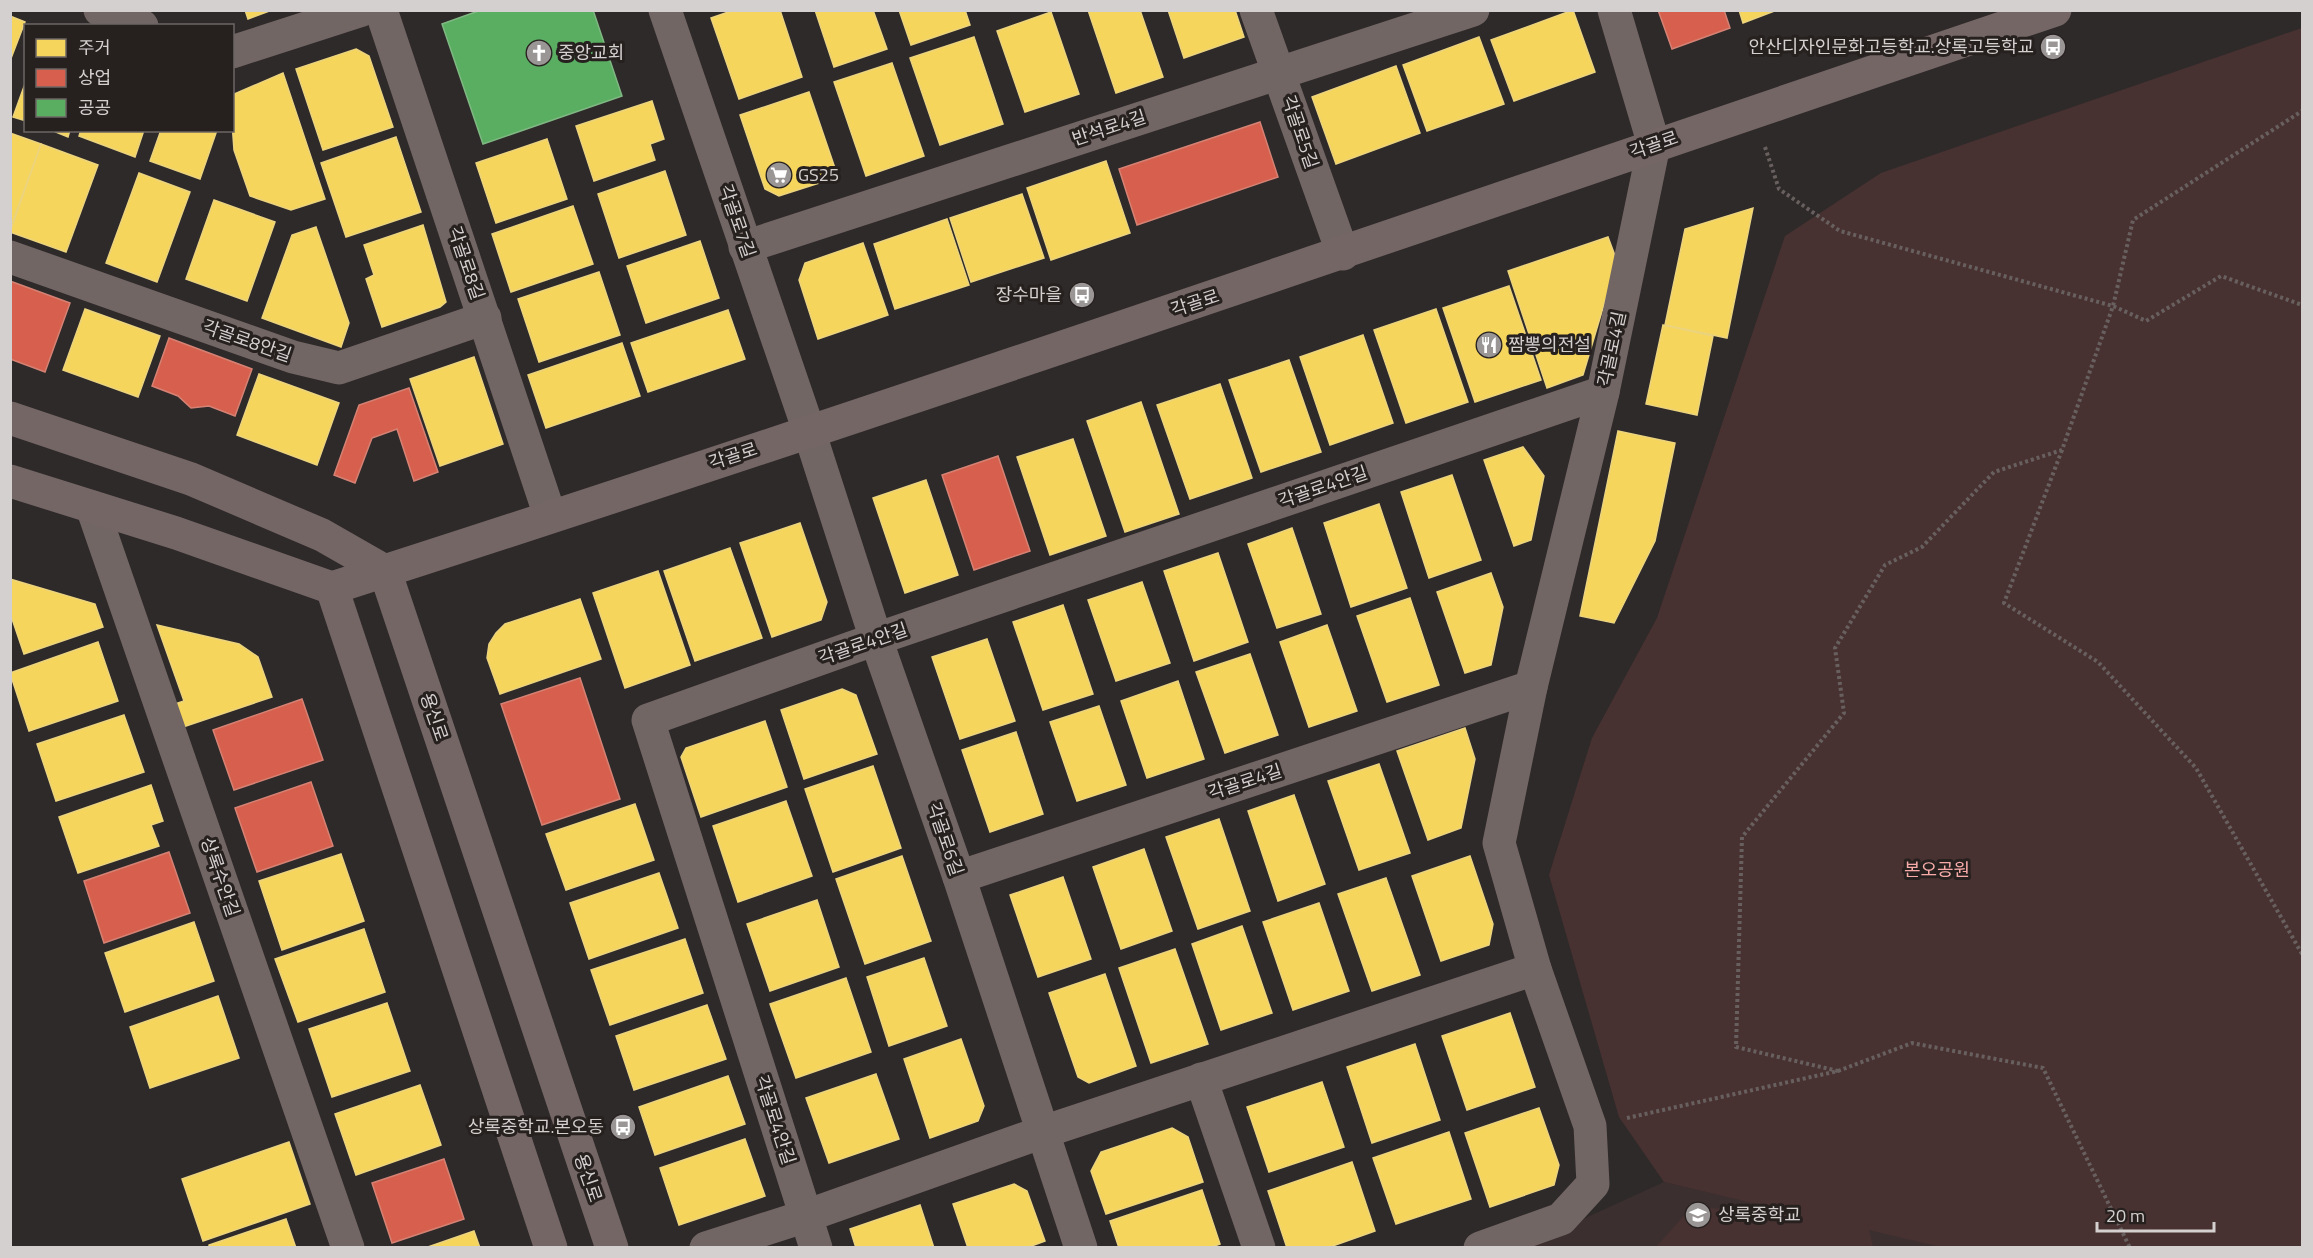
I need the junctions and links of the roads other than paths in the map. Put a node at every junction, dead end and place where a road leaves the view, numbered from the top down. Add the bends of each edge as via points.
1 (362, 10) edge
2 (381, 10) edge
3 (665, 10) edge
4 (1256, 10) edge
5 (1473, 10) edge
6 (1614, 10) edge
7 (2055, 10) edge
8 (103, 11) edge
9 (137, 24) edge
10 (234, 51) edge
11 (1279, 72) junction
12 (1654, 145) junction
13 (746, 247) junction
14 (1343, 254) junction
15 (10, 257) edge
16 (485, 318) junction
17 (1603, 392) junction
18 (10, 418) edge
19 (809, 431) junction
20 (10, 481) edge
21 (92, 507) junction
22 (550, 516) junction
23 (385, 571) junction
24 (332, 588) junction
25 (876, 639) junction
26 (1531, 687) junction
27 (958, 877) junction
28 (1535, 969) junction
29 (1201, 1079) junction
30 (1043, 1132) junction
31 (806, 1216) junction
32 (348, 1248) edge
33 (551, 1248) edge
34 (612, 1248) edge
35 (706, 1248) edge
36 (816, 1248) edge
37 (1082, 1248) edge
38 (1259, 1248) edge
39 (1480, 1248) edge

1 - 10 street
2 - 16 street, 각골로8길
3 - 13 street, 각골로7길
4 - 11 street, 각골로5길
5 - 11 street, 반석로4길
6 - 12 street, 각골로4길
7 - 12 main road, 각골로
8 - 9 street
11 - 13 street, 반석로4길
11 - 14 street, 각골로5길
12 - 14 main road, 각골로
12 - 17 street, 각골로4길
13 - 19 street, 각골로7길
14 - 19 main road, 각골로
15 - 16 street, 각골로8안길 via 292,357 339,369
16 - 22 street, 각골로8길
17 - 25 street, 각골로4안길
17 - 26 street, 각골로4길
18 - 23 main road via 191,479 322,535
19 - 22 main road, 각골로
19 - 25 street, 각골로6길
20 - 21 main road
21 - 24 main road
21 - 32 street, 상록수안길
22 - 23 main road, 각골로
23 - 24 main road, 각골로
23 - 34 main road, 용신로
24 - 33 main road
25 - 27 street, 각골로6길
25 - 31 street, 각골로4안길 via 648,720
26 - 27 street, 각골로4길
26 - 28 street, 각골로4길 via 1499,843
27 - 30 street, 각골로6길
28 - 29 street
28 - 39 street, 각골로4길 via 1590,1126 1593,1184 1561,1219
29 - 30 street
29 - 38 street
30 - 31 street
30 - 37 street, 각골로6길
31 - 35 street
31 - 36 street, 각골로4안길

